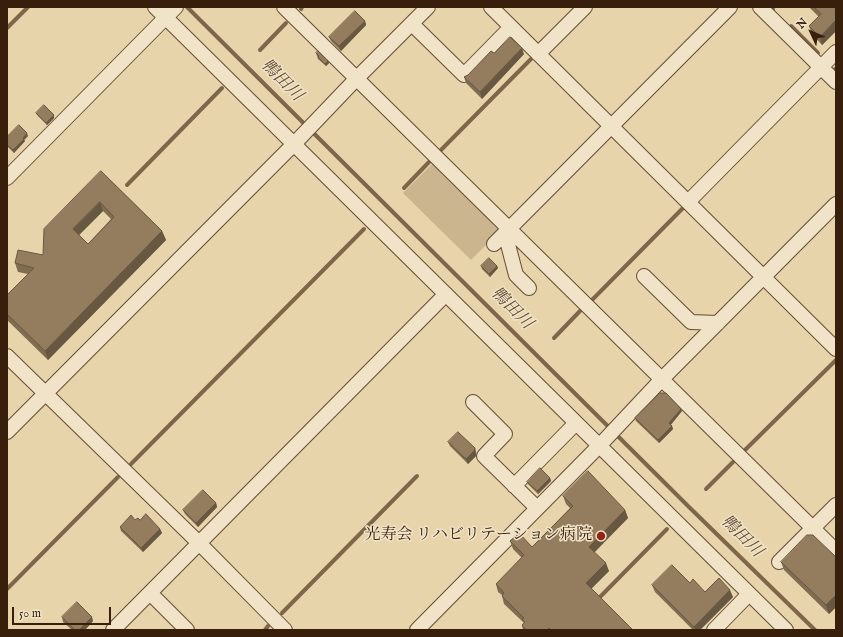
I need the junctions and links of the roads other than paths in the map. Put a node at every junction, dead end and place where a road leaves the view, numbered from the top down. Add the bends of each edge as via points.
1 (155, 7) edge
2 (284, 7) edge
3 (428, 7) edge
4 (491, 7) edge
5 (585, 7) edge
6 (730, 7) edge
7 (760, 7) edge
8 (171, 12) edge
9 (412, 24) junction
10 (511, 27) junction
11 (836, 52) edge
12 (538, 54) junction
13 (821, 67) junction
14 (357, 78) junction
15 (836, 82) edge
16 (611, 126) junction
17 (297, 141) junction
18 (7, 178) edge
19 (688, 202) junction
20 (836, 204) edge
21 (507, 231) junction
22 (494, 244) dead end
23 (644, 276) dead end
24 (764, 277) junction
25 (529, 288) dead end
26 (446, 294) junction
27 (718, 323) junction
28 (836, 349) edge
29 (7, 356) edge
30 (662, 380) junction
31 (46, 394) junction
32 (473, 402) dead end
33 (576, 422) junction
34 (7, 432) edge
35 (602, 443) junction
36 (514, 486) junction
37 (836, 505) edge
38 (537, 508) junction
39 (813, 528) junction
40 (199, 543) junction
41 (836, 551) edge
42 (779, 562) dead end
43 (150, 593) junction
44 (749, 594) junction
45 (113, 630) edge
46 (187, 630) edge
47 (285, 630) edge
48 (417, 630) edge
49 (714, 630) edge
50 (786, 630) edge

1 - 8 street
2 - 14 street
3 - 9 street
4 - 10 street
5 - 12 street
6 - 16 street
7 - 13 street
8 - 17 street
8 - 18 street
9 - 10 street via 464,75
9 - 14 street
10 - 12 street
11 - 13 street
12 - 16 street
13 - 15 street
13 - 19 street
14 - 17 street
14 - 21 street
16 - 19 street
16 - 21 street
17 - 26 street
17 - 31 street
19 - 24 street
20 - 24 street
21 - 22 street
21 - 25 street via 516,275
21 - 30 street
23 - 27 street via 691,322
24 - 27 street
24 - 28 street
26 - 33 street
26 - 40 street
27 - 30 street
29 - 31 street
30 - 35 street
30 - 39 street
31 - 34 street
31 - 40 street
32 - 36 street via 505,434 484,456
33 - 35 street
33 - 36 street
35 - 38 street
35 - 44 street
36 - 38 street
37 - 39 street
38 - 48 street
39 - 41 street
39 - 42 street
40 - 43 street
40 - 47 street
43 - 45 street
43 - 46 street
44 - 49 street
44 - 50 street

